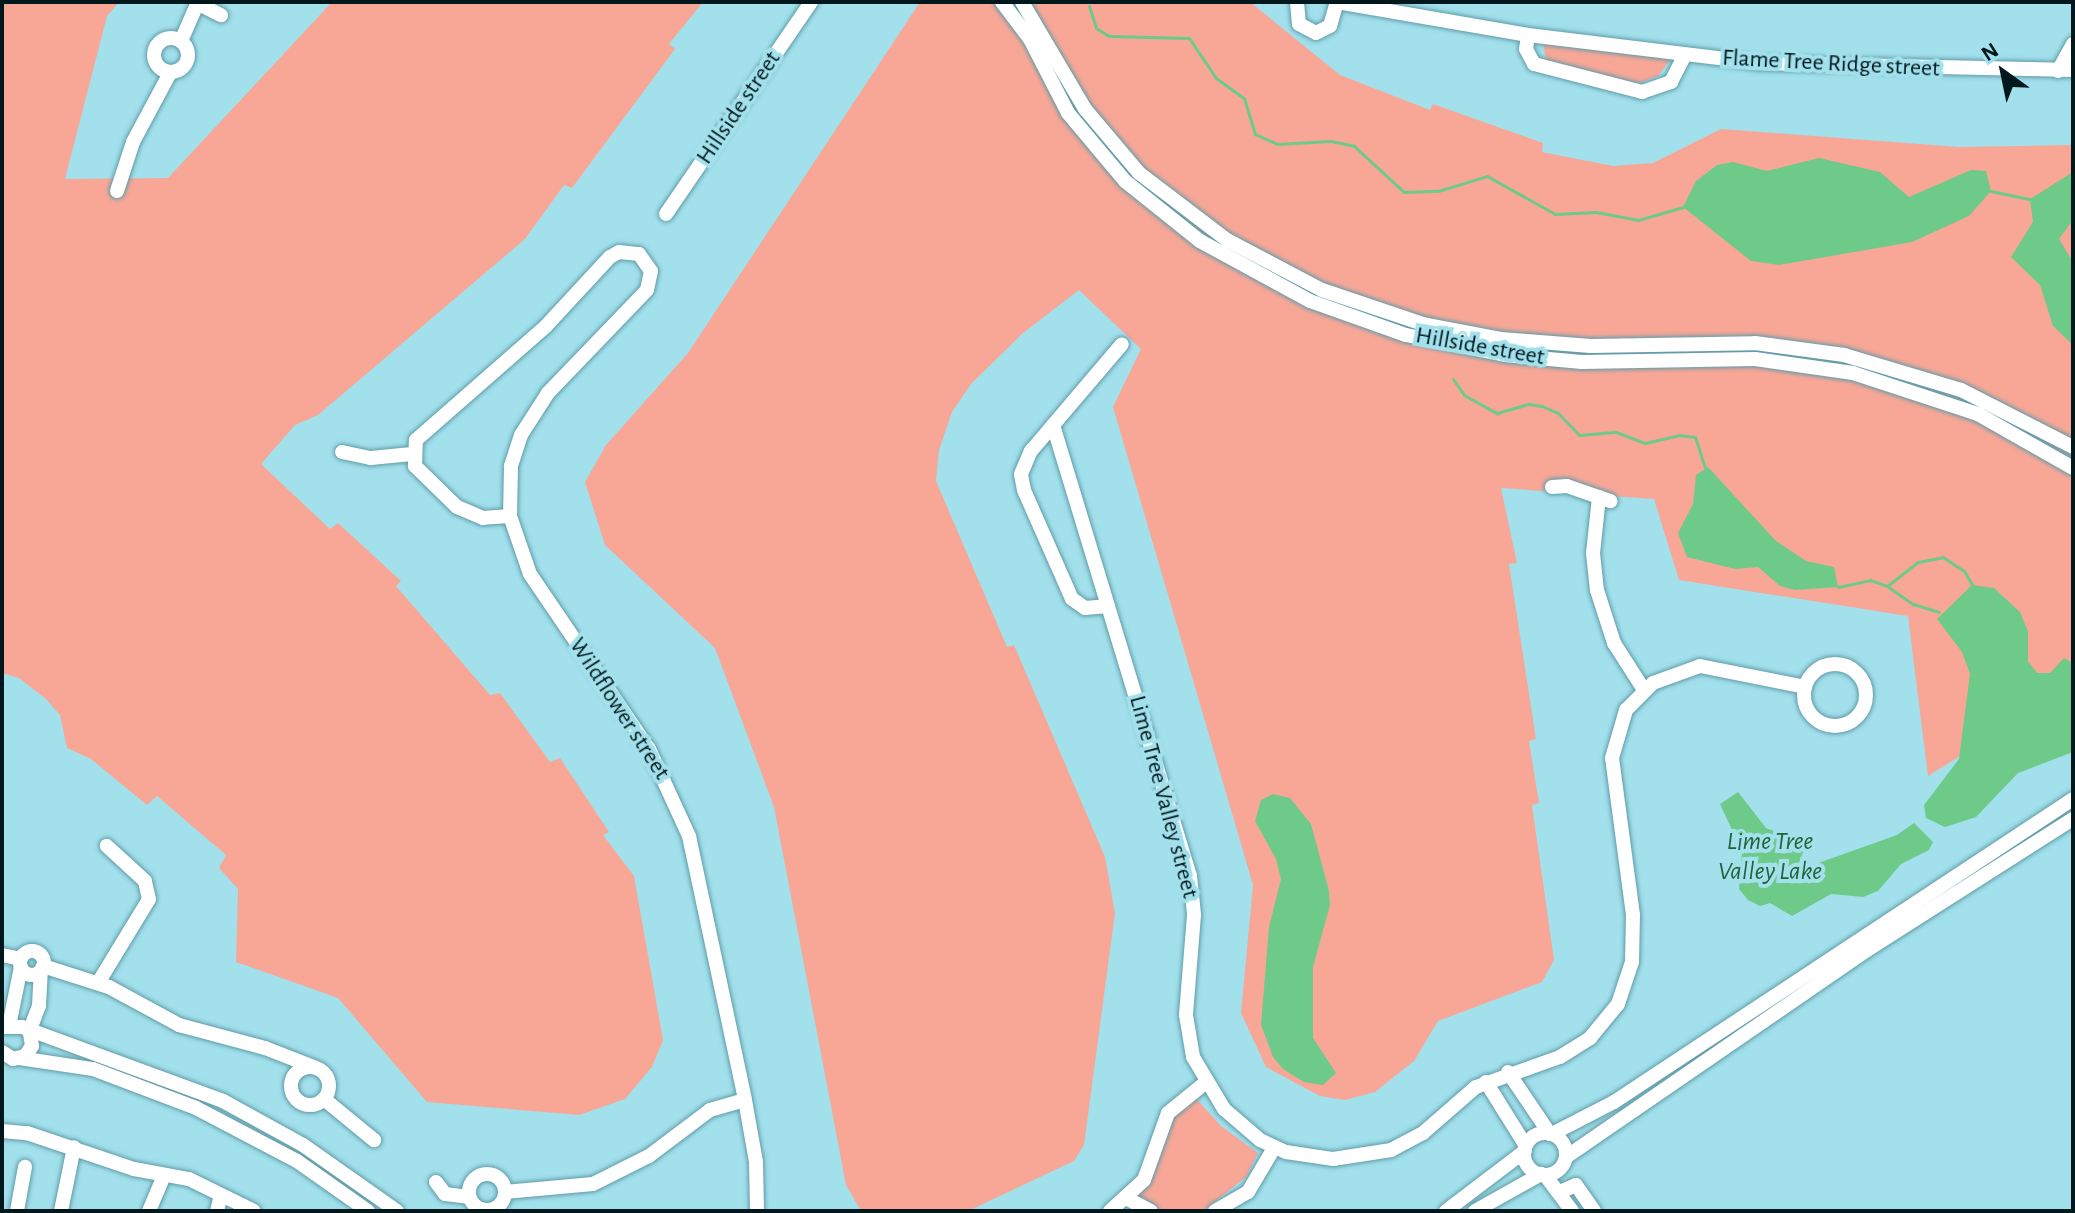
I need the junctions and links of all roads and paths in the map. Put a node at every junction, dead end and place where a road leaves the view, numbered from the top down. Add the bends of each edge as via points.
1 (198, 2) edge
2 (811, 2) edge
3 (1002, 2) edge
4 (1022, 2) edge
5 (1297, 2) edge
6 (1337, 2) edge
7 (221, 15) dead end
8 (1528, 35) junction
9 (181, 41) junction
10 (2073, 44) edge
11 (1685, 55) junction
12 (2065, 70) edge
13 (170, 73) junction
14 (117, 191) dead end
15 (666, 214) dead end
16 (1247, 261) junction
17 (1122, 344) dead end
18 (1053, 425) junction
19 (2073, 447) edge
20 (342, 452) dead end
21 (412, 454) junction
22 (2073, 468) edge
23 (1552, 487) dead end
24 (510, 516) junction
25 (1108, 606) junction
26 (1805, 687) junction
27 (1644, 690) junction
28 (2073, 799) edge
29 (2073, 819) edge
30 (107, 846) dead end
31 (2, 955) edge
32 (21, 963) junction
33 (42, 968) junction
34 (98, 983) junction
35 (16, 988) junction
36 (39, 991) junction
37 (5, 1028) edge
38 (30, 1033) junction
39 (2, 1053) edge
40 (280, 1053) junction
41 (19, 1058) junction
42 (314, 1067) junction
43 (1508, 1072) junction
44 (294, 1075) junction
45 (1486, 1082) junction
46 (1205, 1083) junction
47 (1522, 1096) junction
48 (324, 1099) junction
49 (745, 1100) junction
50 (1502, 1105) junction
51 (2, 1131) edge
52 (1548, 1131) junction
53 (374, 1140) dead end
54 (74, 1147) junction
55 (1274, 1148) junction
56 (1526, 1148) junction
57 (1566, 1157) junction
58 (25, 1167) dead end
59 (1543, 1174) junction
60 (164, 1175) junction
61 (436, 1182) dead end
62 (505, 1192) junction
63 (1560, 1192) junction
64 (221, 1195) junction
65 (469, 1197) junction
66 (1128, 1199) junction
67 (17, 1211) edge
68 (61, 1211) edge
69 (149, 1211) edge
70 (217, 1211) edge
71 (254, 1211) edge
72 (368, 1211) edge
73 (397, 1211) edge
74 (757, 1211) edge
75 (1110, 1211) edge
76 (1151, 1211) edge
77 (1215, 1211) edge
78 (1446, 1211) edge
79 (1475, 1211) edge
80 (1572, 1211) edge
81 (1594, 1211) edge

1 - 7 street
1 - 9 street
2 - 15 street, Hillside street
3 - 16 street, Hillside street via 1030,39 1068,113 1108,164 1171,220
4 - 16 street, Hillside street via 1085,109 1119,153
5 - 6 street, Flame Tree Ridge street via 1299,24 1316,33 1330,26
6 - 8 street, Flame Tree Ridge street
8 - 11 street, Flame Tree Ridge street
8 - 11 street via 1526,49 1534,64 1642,92 1671,82
9 - 13 street via 187,61
9 - 13 street via 164,40 154,53 160,68
10 - 12 street
11 - 12 street, Flame Tree Ridge street via 1819,66
13 - 14 street via 154,111 135,137
16 - 19 street, Hillside street via 1372,309 1475,335 1591,346 1755,343 1867,360 1961,390
16 - 22 street, Hillside street via 1363,321 1472,350 1582,362 1755,359 1853,373 1978,414
17 - 18 street
18 - 25 street, Lime Tree Valley street
18 - 25 street via 1026,458 1024,490 1072,599 1085,608
20 - 21 street via 371,458
21 - 24 street via 418,472 463,511 483,518
21 - 24 street, Wildflower street via 421,434 546,326 610,257 619,252 639,254 651,271 647,290 548,393 521,435 509,483
23 - 27 street via 1567,486 1604,499 1593,553 1599,599 1614,643
24 - 49 street, Wildflower street via 530,574 631,720 677,805 703,896
25 - 46 street, Lime Tree Valley street via 1190,876 1194,915 1186,1015
26 - 26 street via 1807,709 1822,724 1849,723 1864,707 1864,686 1845,666 1824,667
26 - 27 street, Lime Tree Valley street via 1712,666 1675,672
27 - 43 street, Lime Tree Valley street via 1620,721 1613,746 1633,915 1627,984 1606,1022 1581,1046
28 - 52 street via 1614,1102
29 - 57 street via 1880,942
30 - 34 street via 145,881 149,899
31 - 32 street
32 - 33 street via 36,952
32 - 35 street
33 - 34 street
33 - 36 street
34 - 40 street via 179,1025
35 - 36 street via 28,984
35 - 37 street
36 - 38 street
37 - 38 street
38 - 41 street via 29,1051
38 - 73 street via 137,1066 223,1101 316,1153
39 - 41 street
40 - 42 street
40 - 44 street
41 - 72 street via 93,1069 196,1108 287,1155
42 - 44 street
42 - 48 street via 329,1083
43 - 45 street, Lime Tree Valley street
43 - 47 street
44 - 48 street via 291,1091 298,1101 314,1105
45 - 50 street
45 - 55 street, Lime Tree Valley street via 1423,1133 1380,1153 1321,1159
46 - 55 street, Lime Tree Valley street via 1235,1120
46 - 66 street via 1168,1113 1148,1173
47 - 50 street via 1507,1095
47 - 52 street
48 - 53 street
49 - 62 street via 710,1110 649,1156 593,1184
49 - 74 street, Wildflower street via 756,1162
50 - 56 street
51 - 54 street
52 - 56 street
52 - 57 street via 1564,1144
54 - 60 street
54 - 68 street
55 - 77 street via 1248,1192
56 - 59 street via 1529,1167
56 - 78 street
57 - 59 street via 1560,1169
58 - 67 street
59 - 63 street
59 - 79 street
60 - 64 street
60 - 69 street
61 - 65 street via 445,1194
62 - 65 street via 499,1206 489,1210 479,1209
62 - 65 street via 499,1178 484,1174 471,1182
63 - 80 street
63 - 81 street via 1576,1185
64 - 70 street
64 - 71 street
66 - 75 street
66 - 76 street

